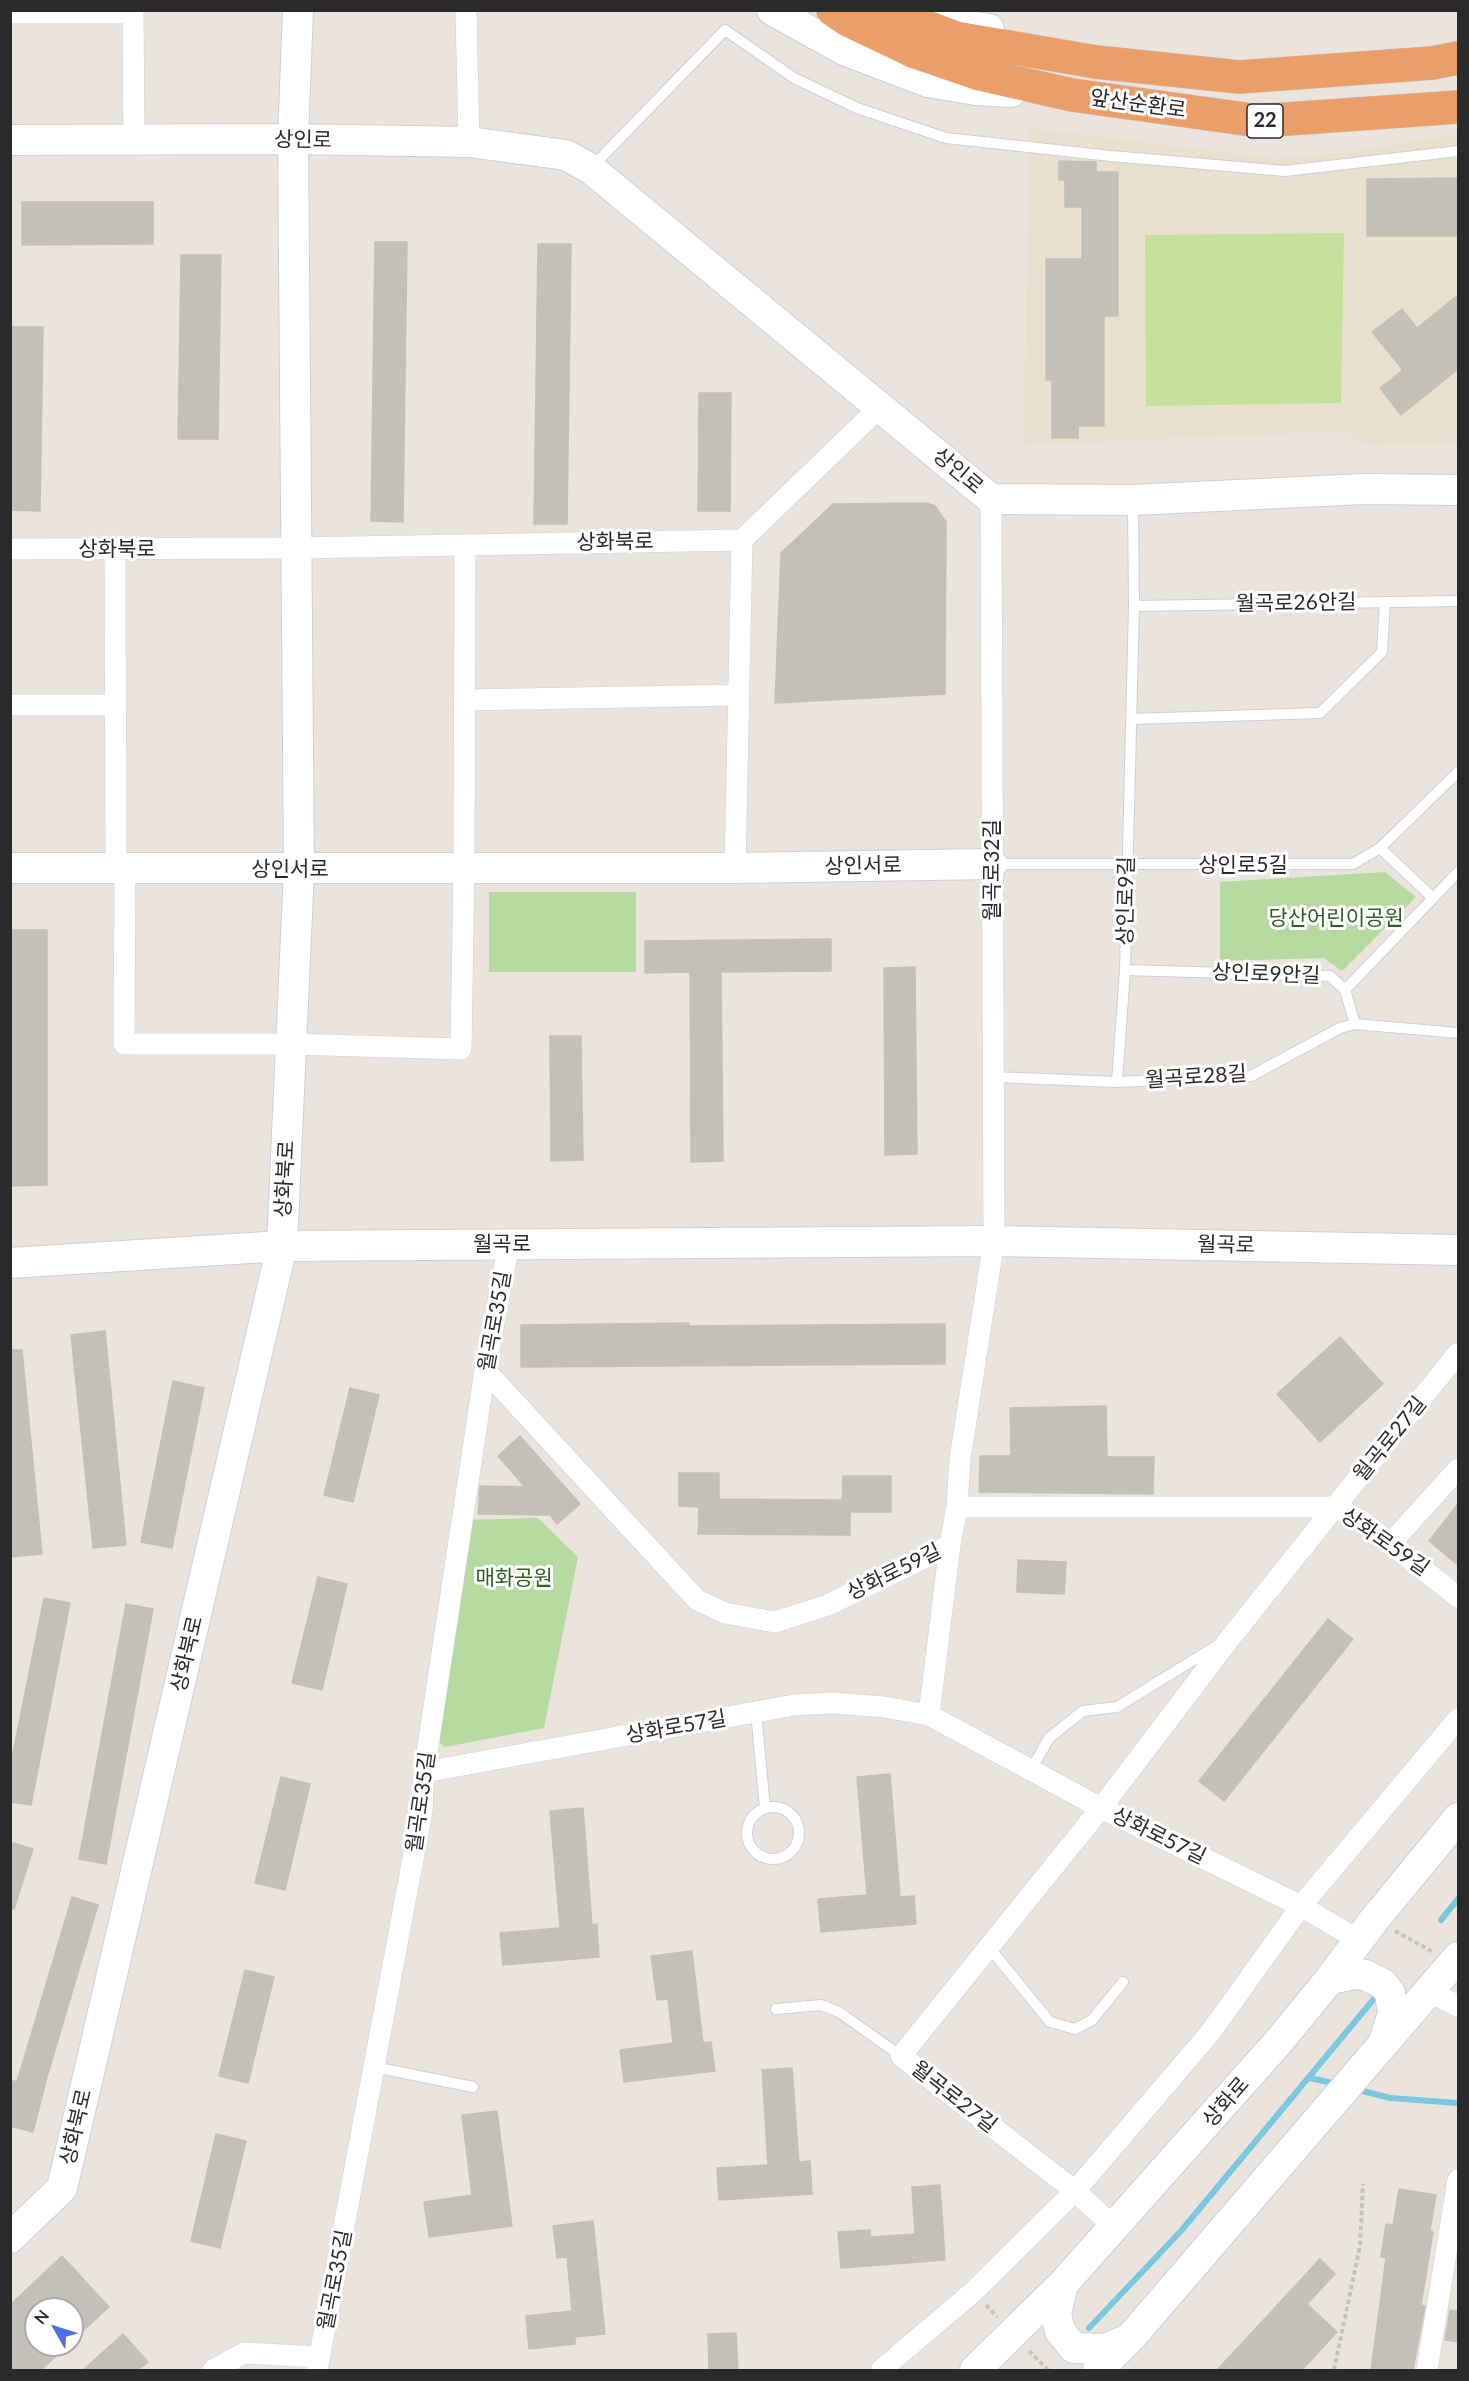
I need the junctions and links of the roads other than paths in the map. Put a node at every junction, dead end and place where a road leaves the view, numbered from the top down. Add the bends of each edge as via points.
1 (298, 10) edge
2 (466, 10) edge
3 (772, 10) edge
4 (833, 10) edge
5 (882, 10) edge
6 (933, 10) edge
7 (133, 12) edge
8 (10, 13) edge
9 (1458, 58) edge
10 (1082, 59) junction
11 (1072, 95) junction
12 (1458, 107) edge
13 (293, 139) junction
14 (10, 140) edge
15 (134, 140) junction
16 (469, 142) junction
17 (1458, 150) edge
18 (591, 169) junction
19 (880, 407) junction
20 (1458, 490) edge
21 (991, 499) junction
22 (1133, 500) junction
23 (742, 540) junction
24 (465, 545) junction
25 (296, 548) junction
26 (10, 549) edge
27 (115, 550) junction
28 (1458, 601) edge
29 (1385, 602) junction
30 (1134, 606) junction
31 (739, 696) junction
32 (465, 700) junction
33 (10, 705) edge
34 (116, 705) junction
35 (1132, 719) junction
36 (1458, 772) edge
37 (1380, 848) junction
38 (992, 864) junction
39 (1127, 866) junction
40 (10, 868) edge
41 (735, 868) junction
42 (120, 869) junction
43 (299, 869) junction
44 (464, 869) junction
45 (1458, 872) edge
46 (1432, 898) junction
47 (1125, 970) junction
48 (1345, 990) junction
49 (1354, 1024) junction
50 (1458, 1033) edge
51 (291, 1044) junction
52 (993, 1077) junction
53 (1118, 1082) junction
54 (994, 1241) junction
55 (508, 1244) junction
56 (282, 1246) junction
57 (1458, 1250) edge
58 (10, 1263) edge
59 (1458, 1353) edge
60 (485, 1370) junction
61 (1458, 1469) edge
62 (957, 1507) junction
63 (1335, 1507) junction
64 (1392, 1543) junction
65 (950, 1545) junction
66 (1458, 1597) edge
67 (1231, 1637) junction
68 (756, 1712) junction
69 (929, 1715) junction
70 (1458, 1719) edge
71 (1031, 1770) junction
72 (424, 1772) junction
73 (765, 1808) junction
74 (1101, 1808) junction
75 (1458, 1818) edge
76 (1301, 1906) junction
77 (1366, 1930) junction
78 (988, 1946) junction
79 (1456, 1960) edge
80 (1330, 1979) junction
81 (1123, 1982) dead end
82 (1428, 1992) junction
83 (1458, 2006) edge
84 (776, 2009) dead end
85 (1383, 2045) junction
86 (901, 2056) junction
87 (374, 2067) junction
88 (473, 2087) dead end
89 (1458, 2180) edge
90 (1075, 2191) junction
91 (1116, 2228) junction
92 (10, 2238) edge
93 (1063, 2284) junction
94 (1128, 2340) junction
95 (319, 2363) edge
96 (986, 2367) edge
97 (213, 2370) edge
98 (881, 2370) edge
99 (1098, 2370) edge
100 (1427, 2370) edge

1 - 13 main road, 상화북로
2 - 16 street
3 - 11 main road via 844,50 928,82 976,90
4 - 11 highway, 앞산순환로 / 22 via 915,52 979,74
5 - 10 highway, 앞산순환로 / 22 via 956,38
6 - 10 main road via 964,25 1039,37
7 - 8 street
7 - 15 street
9 - 10 highway, 앞산순환로 / 22 via 1239,77
11 - 12 highway, 앞산순환로 / 22 via 1259,121
13 - 15 main road, 상인로
13 - 16 main road, 상인로
13 - 25 main road, 상화북로
14 - 15 main road, 상인로
16 - 18 main road, 상인로 via 566,155
17 - 18 lane via 1285,171 946,138 857,108 794,78 725,30
18 - 19 main road, 상인로
19 - 21 main road, 상인로
19 - 23 street
20 - 22 main road, 상인로 via 1364,489
21 - 22 main road, 상인로
21 - 38 street, 월곡로32길
22 - 30 lane, 상인로9길
23 - 24 street, 상화북로
23 - 31 street
24 - 25 street, 상화북로
24 - 32 street
25 - 27 street, 상화북로
25 - 43 main road, 상화북로
26 - 27 street, 상화북로
27 - 34 street
28 - 29 lane, 월곡로26안길
29 - 30 lane, 월곡로26안길
29 - 35 lane via 1382,652 1320,713
30 - 35 lane, 상인로9길
31 - 32 street
31 - 41 street
32 - 44 street
33 - 34 street
34 - 42 street
35 - 39 lane, 상인로9길
36 - 37 lane, 상인로5길
37 - 39 lane, 상인로5길 via 1353,864
37 - 46 lane
38 - 39 lane, 상인로5길
38 - 41 main road, 상인서로
38 - 52 street, 월곡로32길
39 - 47 lane, 상인로9길
40 - 42 main road, 상인서로
41 - 44 main road, 상인서로
42 - 43 main road, 상인서로
42 - 51 street via 124,1044
43 - 44 main road, 상인서로
43 - 51 main road, 상화북로
44 - 51 street via 461,1049
45 - 46 lane, 상인로9안길
46 - 48 lane, 상인로9안길
47 - 48 lane, 상인로9안길 via 1330,976
47 - 53 lane, 상인로9길
48 - 49 lane
49 - 50 lane, 월곡로28길
49 - 53 lane, 월곡로28길 via 1251,1076
51 - 56 main road, 상화북로
52 - 53 lane, 월곡로28길
52 - 54 street, 월곡로32길
54 - 55 main road, 월곡로
54 - 57 main road, 월곡로
54 - 62 street via 960,1459
55 - 56 main road, 월곡로
55 - 60 street, 월곡로35길
56 - 58 main road, 월곡로
56 - 92 main road, 상화북로 via 62,2188
59 - 63 street, 월곡로27길
60 - 65 street, 상화로59길 via 697,1600 725,1613 776,1622 828,1605
60 - 72 street, 월곡로35길
61 - 64 street
62 - 63 street, 상화로59길
62 - 65 street, 상화로59길
63 - 64 street, 상화로59길
63 - 67 street, 월곡로27길
64 - 66 street, 상화로59길
65 - 69 street
67 - 71 lane, 월곡로27길 via 1118,1707 1083,1710 1048,1738
67 - 74 street, 월곡로27길
68 - 69 street, 상화로57길 via 832,1703
68 - 72 street, 상화로57길
68 - 73 lane
69 - 71 street, 상화로57길
70 - 76 street
71 - 74 street, 상화로57길
72 - 87 street, 월곡로35길 via 422,1810
73 - 73 lane via 747,1826 748,1843 759,1856 776,1859 791,1852 799,1836 798,1828 789,1813
74 - 76 street, 상화로57길
74 - 78 street, 월곡로27길
75 - 77 main road, 상화로
76 - 77 street, 상화로57길
76 - 90 street via 1210,2032
77 - 80 main road, 상화로
78 - 81 lane via 1050,2022 1067,2027 1075,2029 1092,2020
78 - 86 street, 월곡로27길
79 - 82 main road
80 - 85 main road via 1355,1974 1383,1984 1393,2013
80 - 91 main road, 상화로
82 - 83 street
82 - 85 main road
84 - 86 lane via 821,2005 869,2031
85 - 94 main road
86 - 90 street, 월곡로27길
87 - 88 lane
87 - 95 street, 월곡로35길
89 - 100 street
90 - 91 street, 월곡로27길
90 - 98 street via 973,2292
91 - 93 main road, 상화로
93 - 94 main road via 1056,2313 1060,2331 1074,2348 1105,2349
93 - 96 main road, 상화로
94 - 99 main road
95 - 97 street, 월곡로35길 via 244,2353

